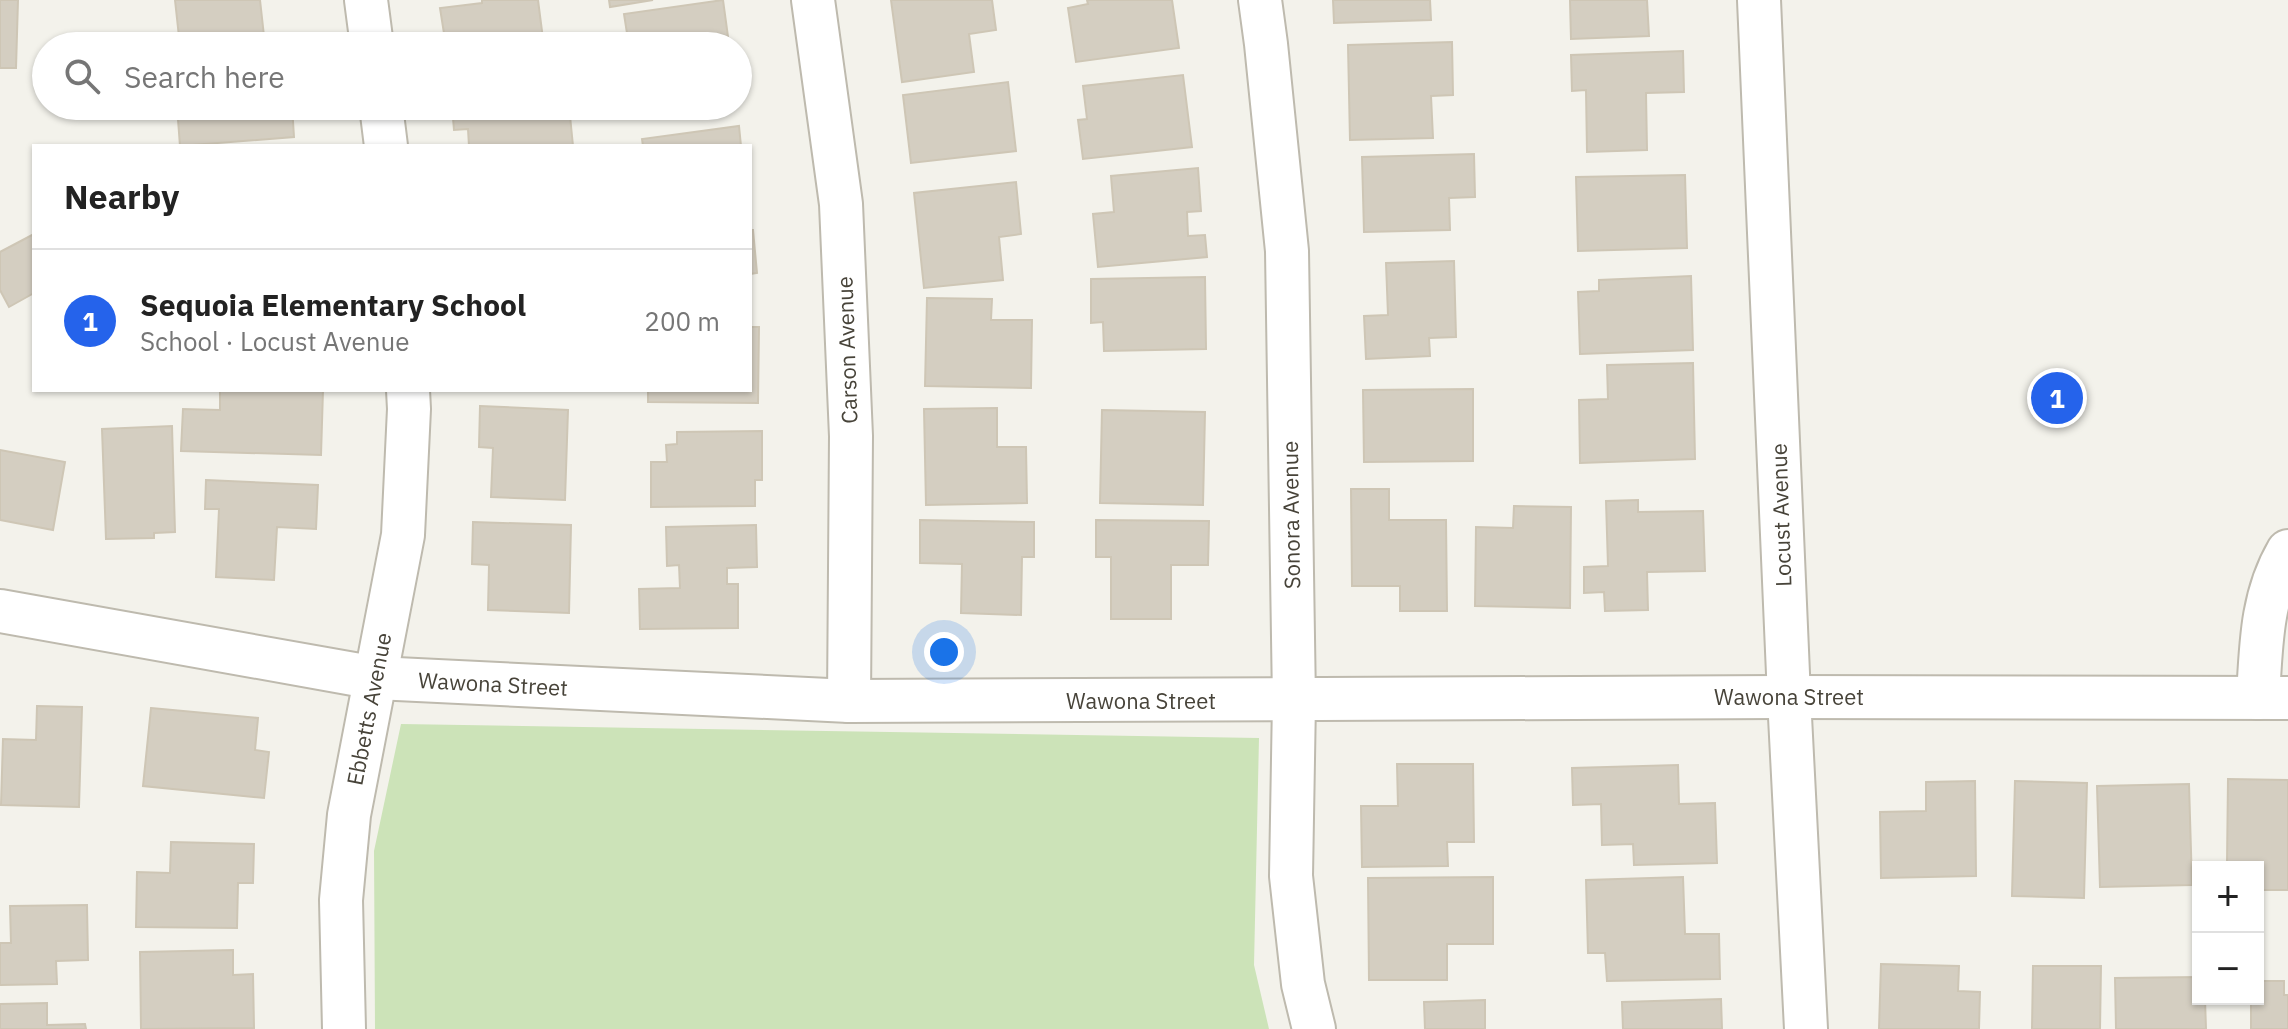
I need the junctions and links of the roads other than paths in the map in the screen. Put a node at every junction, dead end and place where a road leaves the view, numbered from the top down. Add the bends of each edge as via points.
1 (366, 0) edge
2 (813, 0) edge
3 (1260, 0) edge
4 (1759, 0) edge
5 (370, 32) edge
6 (383, 120) edge
7 (386, 144) edge
8 (408, 392) edge
9 (2288, 551) edge
10 (2280, 588) edge
11 (0, 611) edge
12 (376, 678) junction
13 (1789, 697) junction
14 (2273, 698) edge
15 (849, 701) junction
16 (1294, 701) junction
17 (344, 1029) edge
18 (1314, 1029) edge
19 (1806, 1029) edge

1 - 5 street
2 - 15 street, Carson Avenue via 841,204 851,436
3 - 16 street, Sonora Avenue via 1287,251
4 - 13 street, Locust Avenue
6 - 7 street
8 - 12 street, Ebbetts Avenue via 403,535
9 - 10 street via 2277,570
10 - 14 street via 2263,617
11 - 12 street, Wawona Street
12 - 15 street, Wawona Street
12 - 17 street, Ebbetts Avenue via 349,815 342,885
13 - 14 street, Wawona Street
13 - 16 street, Wawona Street
13 - 19 street, Locust Avenue
15 - 16 street, Wawona Street
16 - 18 street, Sonora Avenue via 1291,876 1303,984

